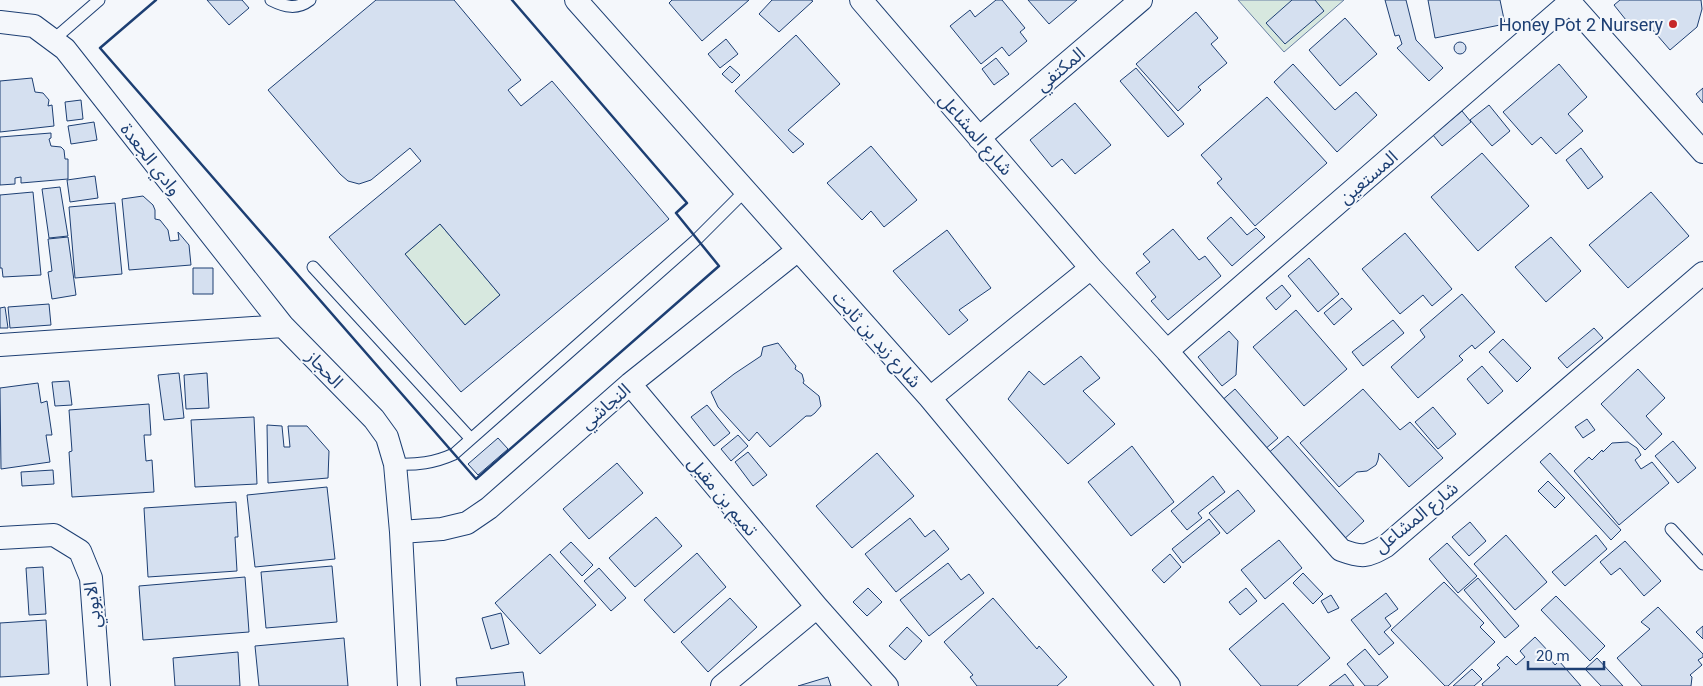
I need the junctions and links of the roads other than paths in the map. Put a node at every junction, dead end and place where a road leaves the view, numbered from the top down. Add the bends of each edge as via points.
1 (100, 0) edge
2 (271, 0) edge
3 (310, 0) edge
4 (576, 0) edge
5 (861, 0) edge
6 (1141, 0) edge
7 (1569, 1) edge
8 (0, 22) edge
9 (53, 40) junction
10 (979, 138) junction
11 (1703, 152) edge
12 (746, 190) junction
13 (798, 250) junction
14 (314, 267) dead end
15 (1091, 268) junction
16 (1703, 272) edge
17 (283, 326) junction
18 (0, 345) edge
19 (1166, 351) junction
20 (630, 384) junction
21 (930, 398) junction
22 (471, 440) junction
23 (395, 464) junction
24 (1672, 529) dead end
25 (401, 532) junction
26 (0, 538) edge
27 (1703, 564) edge
28 (817, 607) junction
29 (99, 686) edge
30 (409, 686) edge
31 (722, 686) edge
32 (887, 686) edge
33 (1169, 686) edge

1 - 9 lane
2 - 3 lane via 283,7 302,7
4 - 12 street, شارع زيد بن ثابت
5 - 10 street, شارع المشاعل
6 - 10 street, المكتفي
7 - 11 street
7 - 19 street, المستعين
8 - 9 street, وادي الجعدة via 34,26
9 - 17 street, وادي الجعدة via 65,49
10 - 15 street, شارع المشاعل
12 - 13 street, شارع زيد بن ثابت
12 - 22 lane via 696,240
13 - 20 street, النجاشي
13 - 21 street, شارع زيد بن ثابت
14 - 22 lane
15 - 19 street, شارع المشاعل
15 - 21 street
16 - 19 street, شارع المشاعل via 1386,546 1368,556 1341,550
17 - 18 street
17 - 23 street, الحجاز via 374,419 387,437
20 - 25 street, النجاشي via 468,523
20 - 28 street, تميم بن مقبل
21 - 33 street, شارع زيد بن ثابت
22 - 23 lane via 441,460
23 - 25 street, الحجاز
24 - 27 lane
25 - 30 street, الحجاز
26 - 29 street, الايوبي via 54,535 80,550 91,578
28 - 31 street
28 - 32 street, تميم بن مقبل

